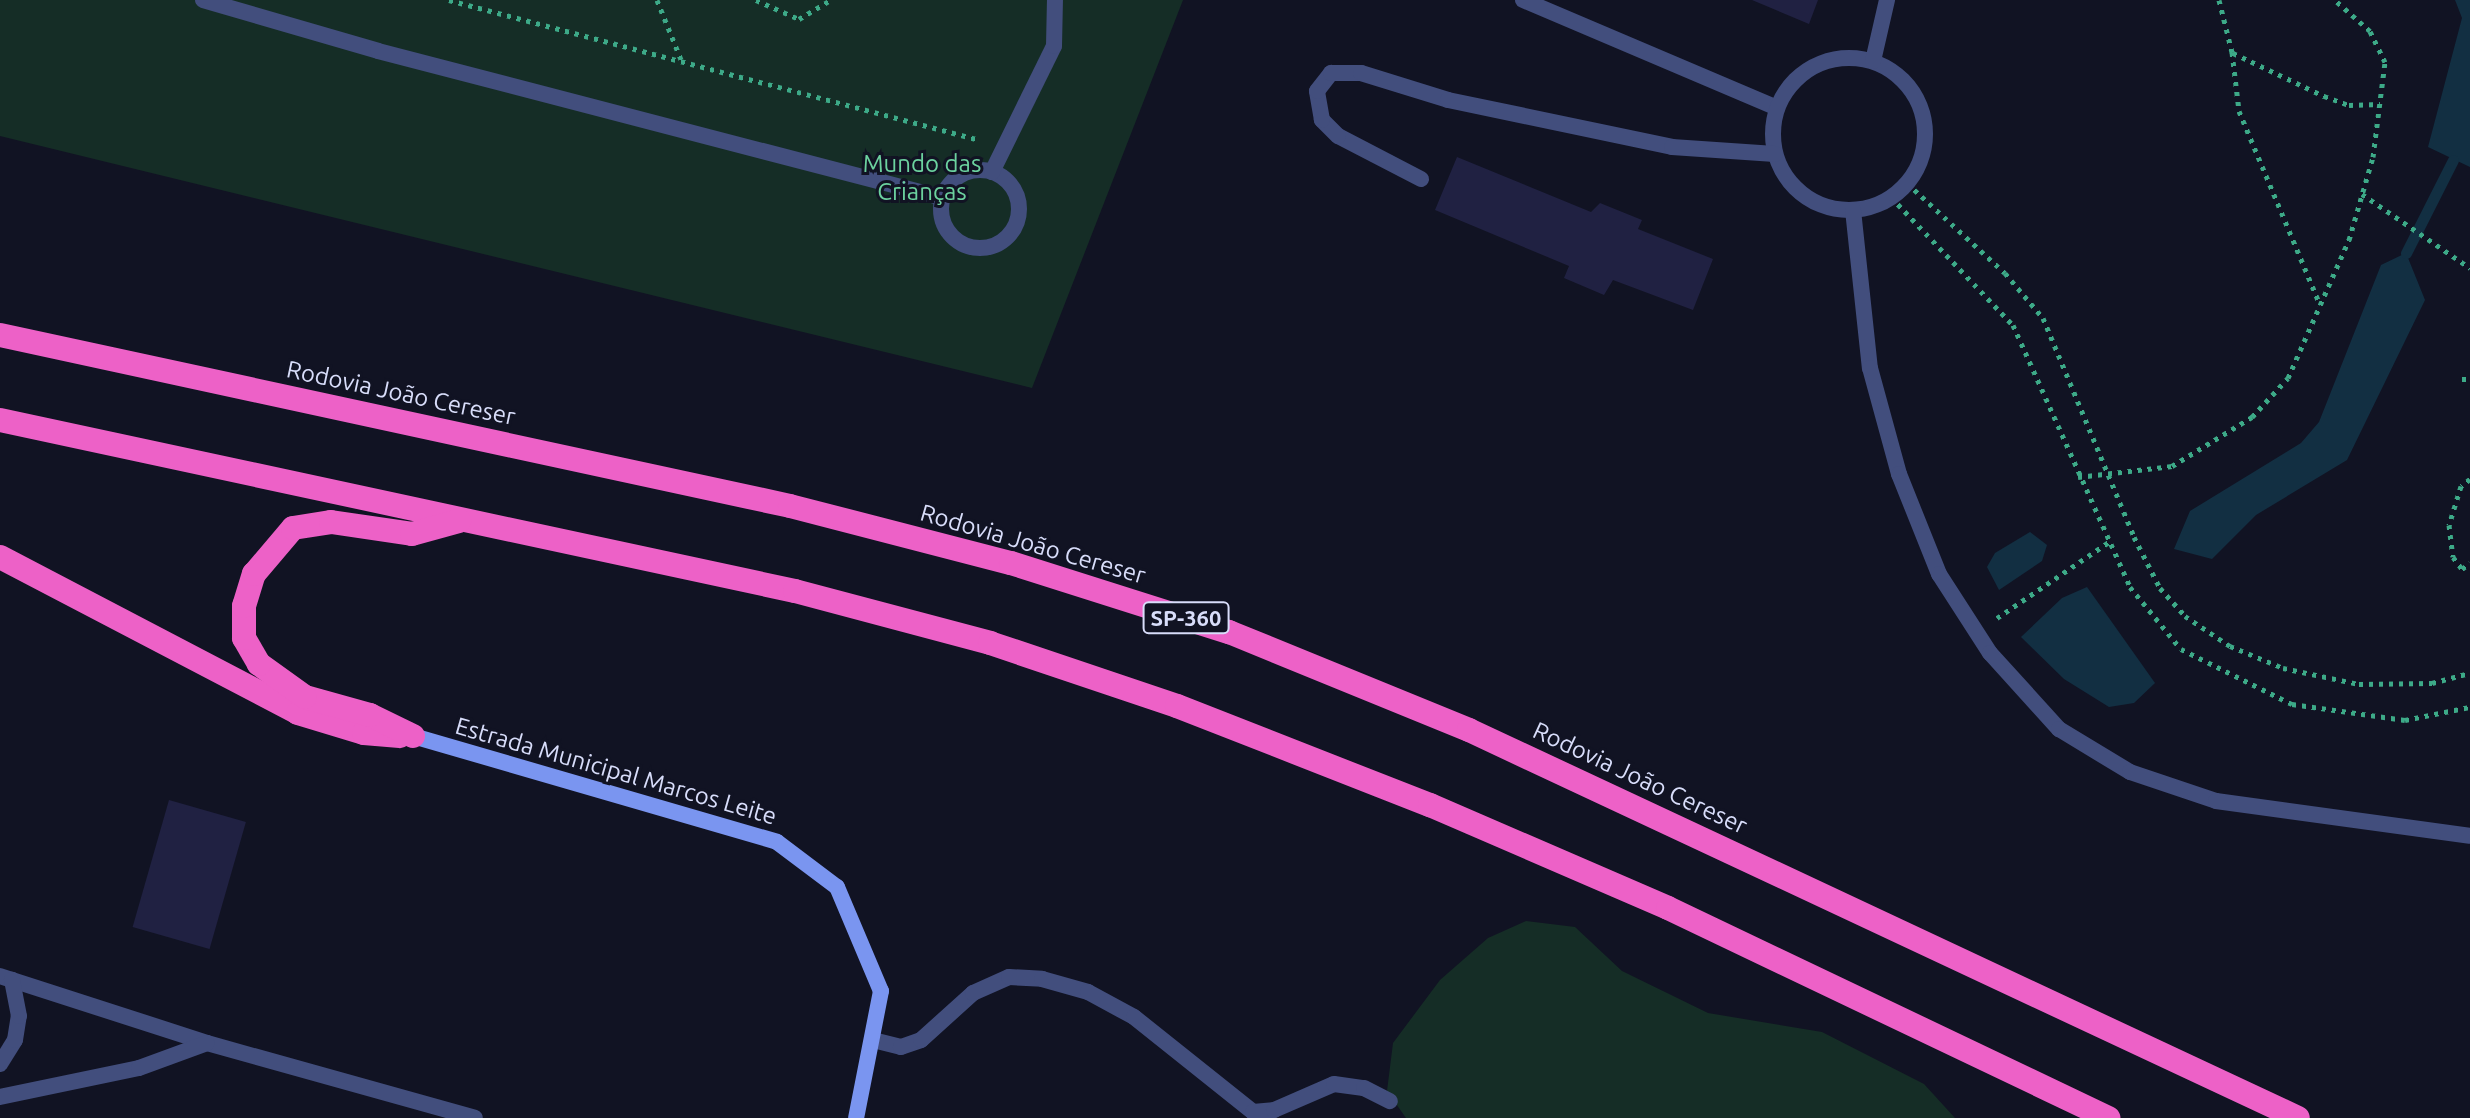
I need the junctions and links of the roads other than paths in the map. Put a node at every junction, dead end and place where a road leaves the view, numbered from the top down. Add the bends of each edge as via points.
1 (203, 0) edge
2 (1055, 0) edge
3 (1523, 0) edge
4 (1887, 0) edge
5 (1873, 61) junction
6 (1777, 108) junction
7 (1775, 154) junction
8 (992, 172) junction
9 (1421, 179) dead end
10 (943, 198) junction
11 (1853, 210) junction
12 (0, 335) edge
13 (0, 420) edge
14 (465, 520) junction
15 (0, 557) edge
16 (413, 736) junction
17 (2470, 836) edge
18 (6, 978) edge
19 (873, 1040) junction
20 (207, 1043) junction
21 (0, 1064) edge
22 (0, 1097) edge
23 (1390, 1101) dead end
24 (475, 1118) edge
25 (856, 1118) edge
26 (2109, 1118) edge
27 (2298, 1118) edge

1 - 10 street via 378,51
2 - 8 street via 1054,46
3 - 6 street
4 - 5 street
5 - 6 street via 1850,57 1805,70
5 - 11 street via 1897,74 1914,94 1924,118 1925,144 1907,183 1891,197
6 - 7 street
7 - 9 street via 1672,147 1448,100 1361,73 1331,73 1317,91 1322,120 1338,136
7 - 11 street via 1785,176 1803,195 1827,207
8 - 10 street via 962,175
8 - 10 street via 1005,179 1019,206 1018,221 999,244 984,248 956,239 946,228
11 - 17 street via 1870,368 1899,474 1939,574 1977,632 2059,729 2130,772 2216,801
12 - 27 highway, Rodovia João Cereser / SP-360 via 790,506 1011,563 1229,632 1469,730
13 - 14 highway
14 - 16 highway via 412,534 331,522 293,528 254,574 244,606 244,638 259,664 305,697 370,715
14 - 26 highway via 795,591 990,643 1177,706 1430,805 1654,902
15 - 16 highway via 298,713 364,733
16 - 19 street, Estrada Municipal Marcos Leite via 777,842 837,887 881,991
18 - 20 street
18 - 21 street via 19,1016 15,1040
19 - 23 street via 901,1047 973,993 1009,977 1042,979 1088,992 1134,1017 1253,1112 1274,1110 1334,1084 1364,1088
19 - 25 street, Estrada Municipal Marcos Leite
20 - 22 street via 139,1068
20 - 24 street

